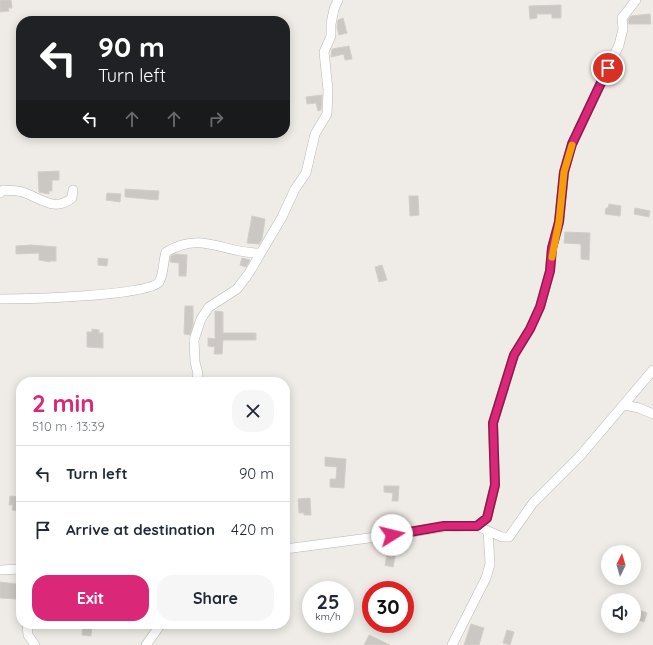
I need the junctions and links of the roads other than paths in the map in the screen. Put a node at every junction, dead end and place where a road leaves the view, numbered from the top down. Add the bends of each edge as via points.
1 (338, 0) edge
2 (636, 0) edge
3 (73, 190) dead end
4 (0, 192) edge
5 (260, 252) junction
6 (0, 299) edge
7 (653, 370) edge
8 (197, 377) edge
9 (624, 405) junction
10 (653, 414) edge
11 (477, 526) junction
12 (488, 531) junction
13 (290, 548) edge
14 (16, 569) edge
15 (0, 570) edge
16 (27, 629) edge
17 (157, 629) edge
18 (36, 645) edge
19 (146, 645) edge
20 (452, 645) edge

1 - 5 street via 331,24 331,36 324,52 328,114 315,134 306,173
2 - 11 street via 622,18 623,29 619,45 572,144 564,172 559,222 552,248 550,271 540,307 514,355 493,423 495,485 487,518
3 - 4 street via 72,198 58,205 46,203 23,192
5 - 6 street via 245,253 224,246 189,242 178,244 166,252 160,281 154,286 133,292
5 - 8 street via 237,289 209,308 201,319 194,340
7 - 9 street
9 - 10 street
9 - 12 street via 580,456 533,503 509,537
11 - 12 street
11 - 13 street via 444,526
12 - 20 street via 490,564 486,578
14 - 15 street
16 - 18 street via 28,635
17 - 19 street

